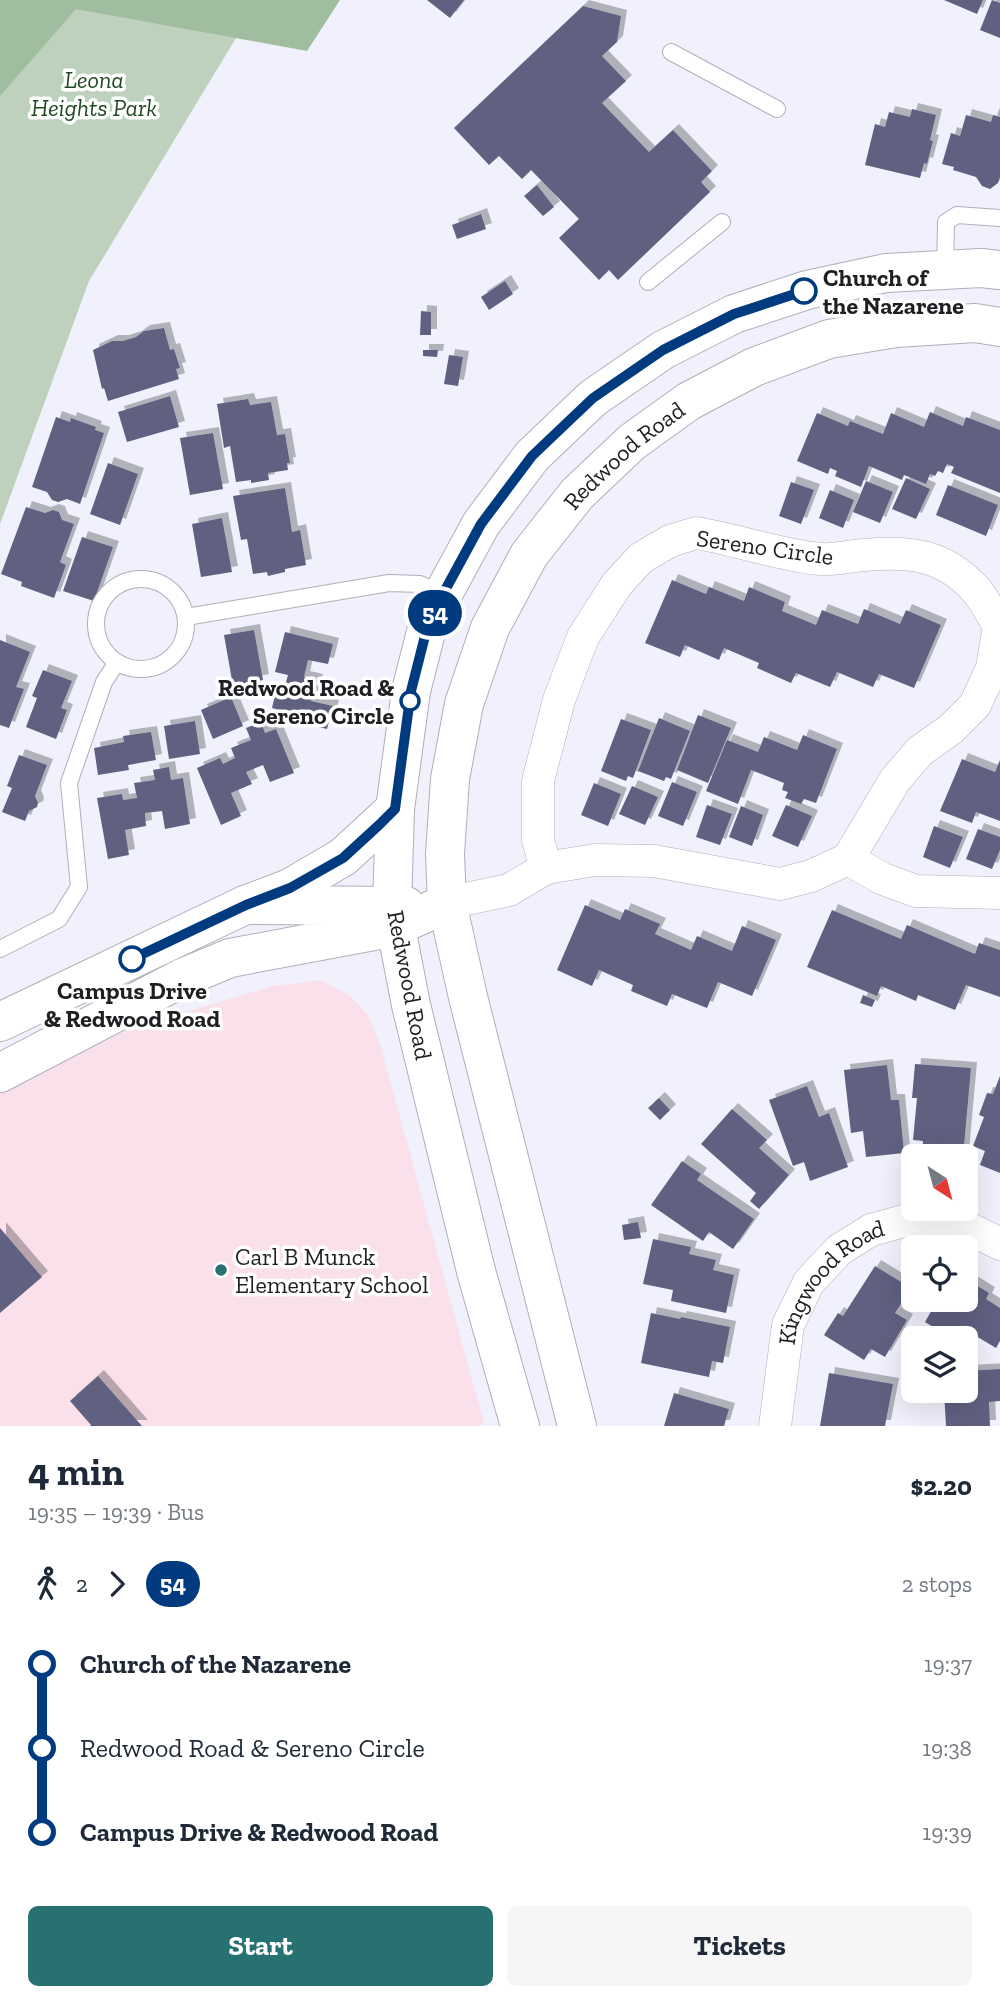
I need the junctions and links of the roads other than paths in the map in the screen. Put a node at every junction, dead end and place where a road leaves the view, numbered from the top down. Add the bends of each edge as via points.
1 (671, 52) dead end
2 (776, 109) dead end
3 (1000, 218) edge
4 (722, 222) dead end
5 (945, 270) junction
6 (1000, 270) edge
7 (648, 282) dead end
8 (1000, 327) edge
9 (443, 594) junction
10 (186, 617) junction
11 (999, 626) edge
12 (117, 662) junction
13 (395, 809) junction
14 (848, 859) junction
15 (546, 868) junction
16 (1000, 893) edge
17 (447, 904) junction
18 (246, 905) junction
19 (393, 917) junction
20 (0, 949) edge
21 (0, 1022) edge
22 (0, 1073) edge
23 (1000, 1244) edge
24 (520, 1426) edge
25 (577, 1426) edge
26 (775, 1426) edge

1 - 2 lane
3 - 5 lane via 957,215 946,222
4 - 7 lane
5 - 6 main road, Redwood Road
5 - 9 main road, Redwood Road via 887,273 807,290 734,314 663,350 593,398 532,456 481,524
8 - 17 main road, Redwood Road via 975,323 895,328 829,339 754,367 689,401 632,442 577,494 529,555 490,628 464,704 450,779
9 - 10 lane via 420,584 389,583
9 - 13 main road, Redwood Road via 426,632 411,691
10 - 12 lane via 183,644 163,664 134,669
10 - 12 lane via 171,589 157,582 131,580 119,585 100,604 96,629 100,644
11 - 14 street, Sereno Circle via 992,668 975,705 920,751 895,780
11 - 15 street, Sereno Circle via 976,590 942,563 911,553 825,559 779,554 734,539 696,533 670,541 641,558 617,584 583,637 563,688 538,781 538,840
12 - 20 lane via 104,682 69,783 79,887 59,919
13 - 18 main road via 343,858 290,888
13 - 19 main road, Redwood Road
14 - 15 street via 780,884 654,861 595,860
14 - 16 street via 916,891
15 - 17 street via 509,890
17 - 19 main road
17 - 25 main road, Redwood Road
18 - 19 main road
18 - 21 main road
19 - 22 main road via 230,958 182,978
19 - 24 main road, Redwood Road via 476,1271
23 - 26 street, Kingwood Road via 954,1222 911,1219 871,1230 839,1250 809,1282 788,1325

